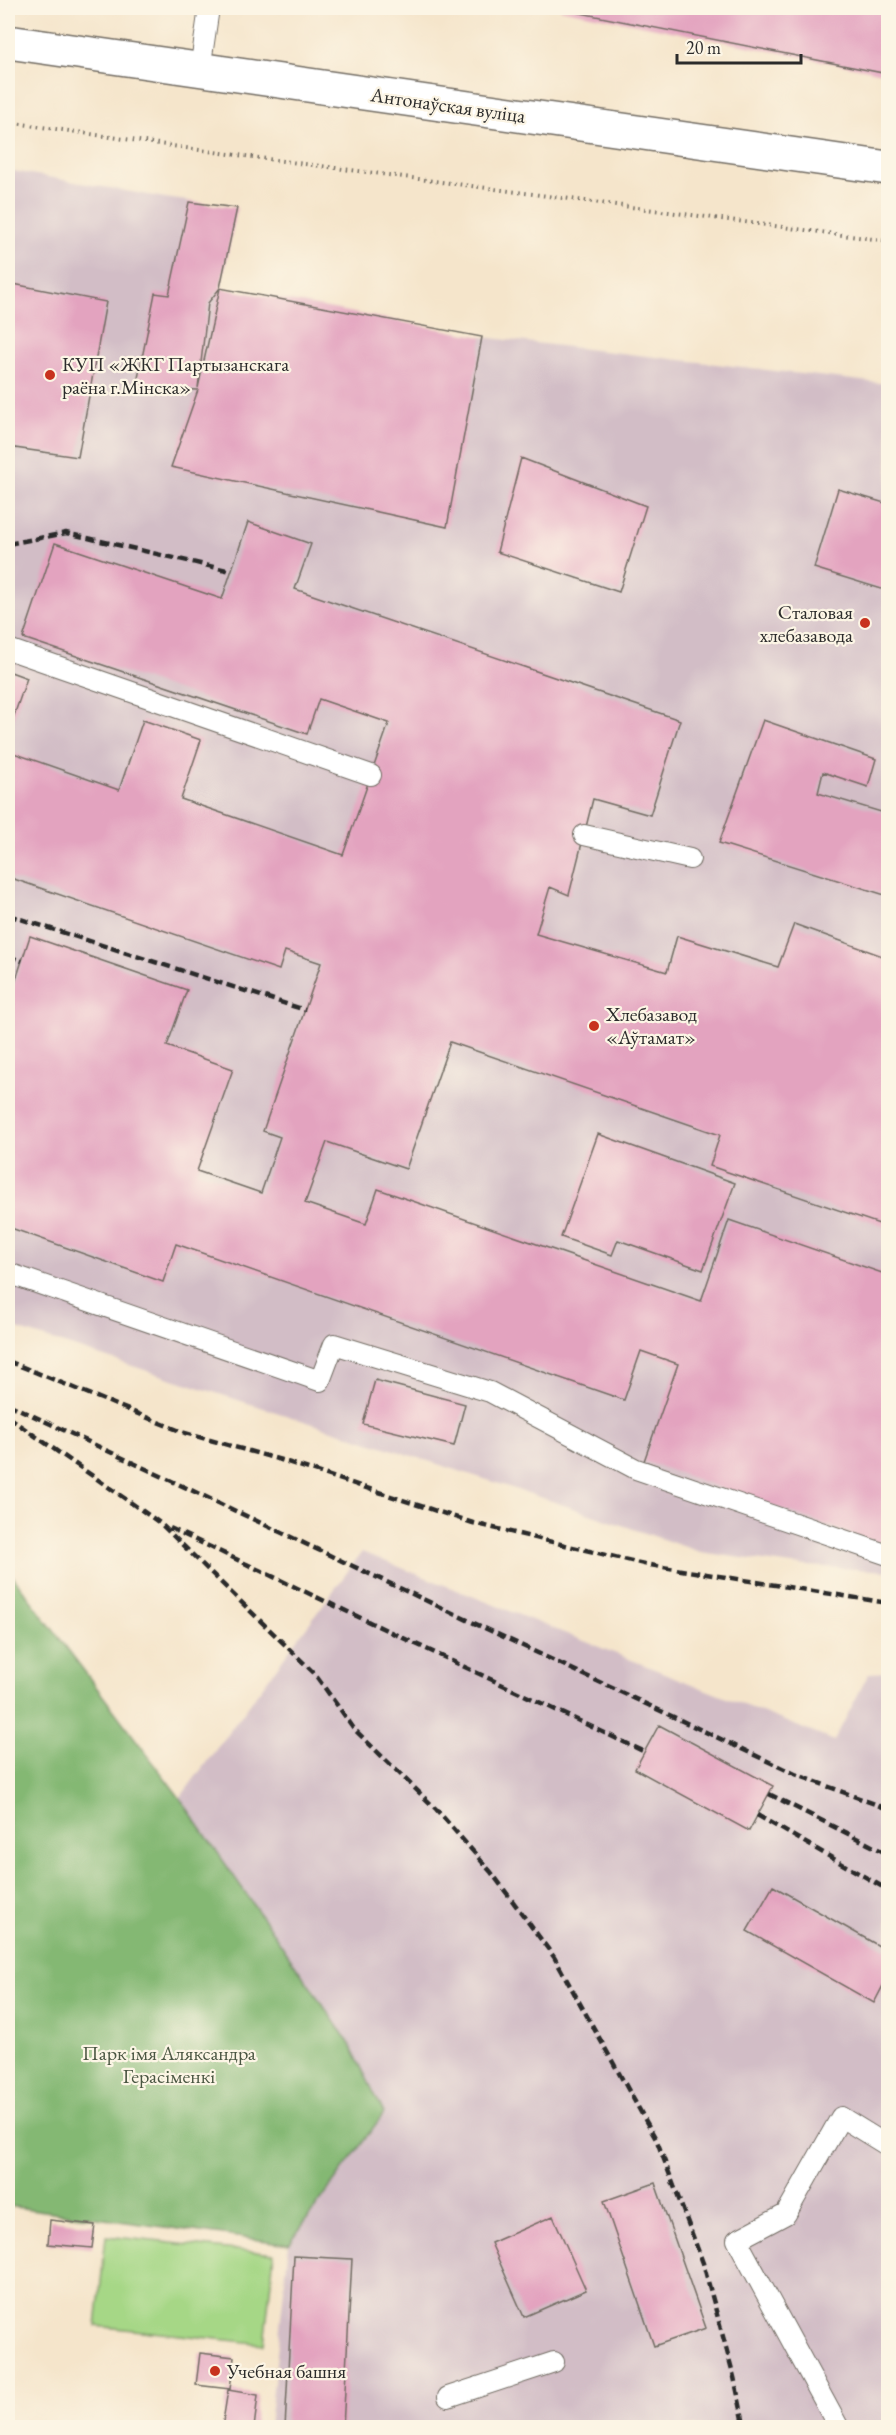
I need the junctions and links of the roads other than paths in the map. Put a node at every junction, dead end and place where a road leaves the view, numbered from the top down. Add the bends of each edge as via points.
1 (210, 8) edge
2 (8, 42) edge
3 (200, 70) junction
4 (888, 168) edge
5 (8, 649) edge
6 (371, 774) dead end
7 (584, 835) dead end
8 (690, 859) dead end
9 (8, 1273) edge
10 (888, 1555) edge
11 (888, 2146) edge
12 (554, 2362) dead end
13 (448, 2397) dead end
14 (839, 2427) edge

1 - 3 lane
2 - 3 street, Антонаўская вуліца
3 - 4 street, Антонаўская вуліца
5 - 6 lane
7 - 8 lane
9 - 10 lane via 320,1382 334,1344 490,1392 636,1469
11 - 14 lane via 841,2117 786,2214 738,2240
12 - 13 lane

